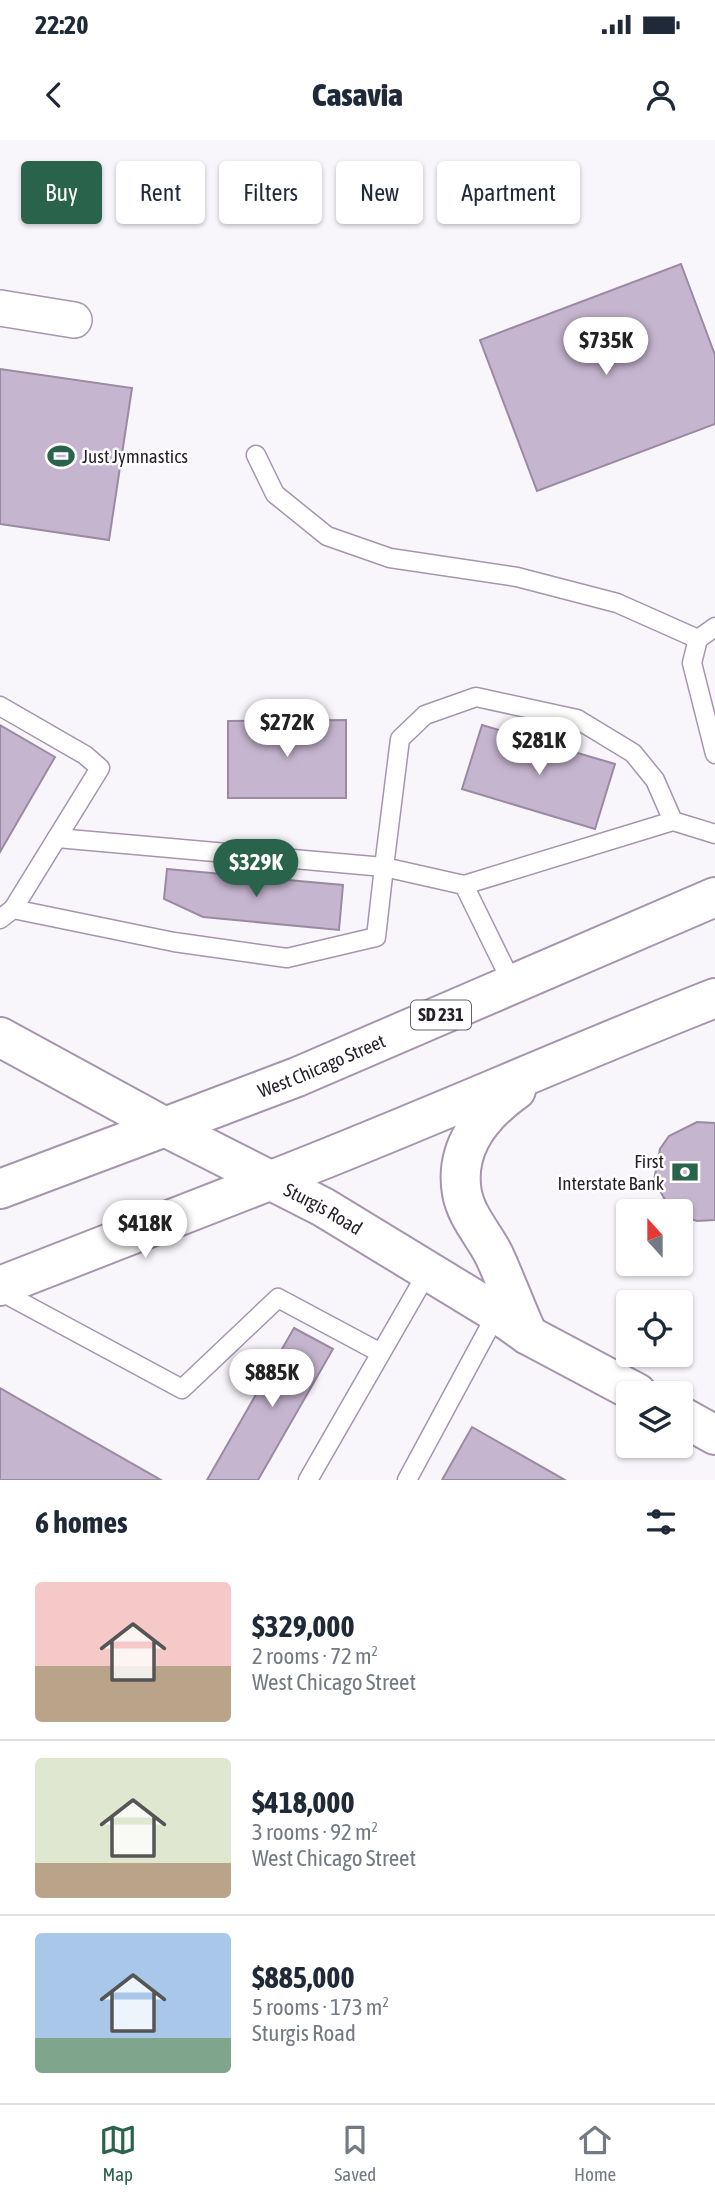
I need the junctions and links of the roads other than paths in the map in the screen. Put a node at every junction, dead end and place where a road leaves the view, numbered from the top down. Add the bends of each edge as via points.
1 (0, 308) edge
2 (74, 320) dead end
3 (256, 455) dead end
4 (715, 627) edge
5 (698, 639) junction
6 (0, 706) edge
7 (714, 742) edge
8 (673, 821) junction
9 (715, 834) edge
10 (57, 838) junction
11 (384, 867) junction
12 (464, 884) junction
13 (715, 897) edge
14 (6, 914) edge
15 (513, 985) junction
16 (715, 998) edge
17 (0, 1037) edge
18 (557, 1060) junction
19 (165, 1127) junction
20 (269, 1181) junction
21 (0, 1189) edge
22 (427, 1273) junction
23 (0, 1286) edge
24 (0, 1291) edge
25 (497, 1313) junction
26 (528, 1335) junction
27 (379, 1352) junction
28 (616, 1382) edge
29 (693, 1422) edge
30 (715, 1434) edge
31 (308, 1480) edge
32 (407, 1480) edge

1 - 2 street
3 - 5 lane via 275,494 327,536 390,558 517,577 617,603
4 - 5 lane
5 - 7 lane via 692,663
6 - 10 lane via 100,768
8 - 9 lane
8 - 11 lane via 654,780 633,753 577,719 476,697 425,715 400,739
8 - 12 lane
10 - 11 lane
10 - 14 lane
11 - 12 lane
11 - 14 lane via 376,937 287,958
12 - 15 lane
13 - 15 main road, West Chicago Street / SD 231
15 - 19 main road, West Chicago Street / SD 231 via 287,1081
16 - 18 main road
17 - 19 main road, Sturgis Road
18 - 20 main road
18 - 26 main road via 482,1118 460,1167 462,1194
19 - 20 main road, Sturgis Road
19 - 21 main road, West Chicago Street
20 - 22 main road, Sturgis Road via 323,1207
20 - 23 main road
22 - 25 main road, Sturgis Road
22 - 27 lane
24 - 27 lane via 182,1389 278,1298
25 - 26 main road, Sturgis Road
25 - 32 lane
26 - 28 main road, Sturgis Road
27 - 31 lane
29 - 30 main road

